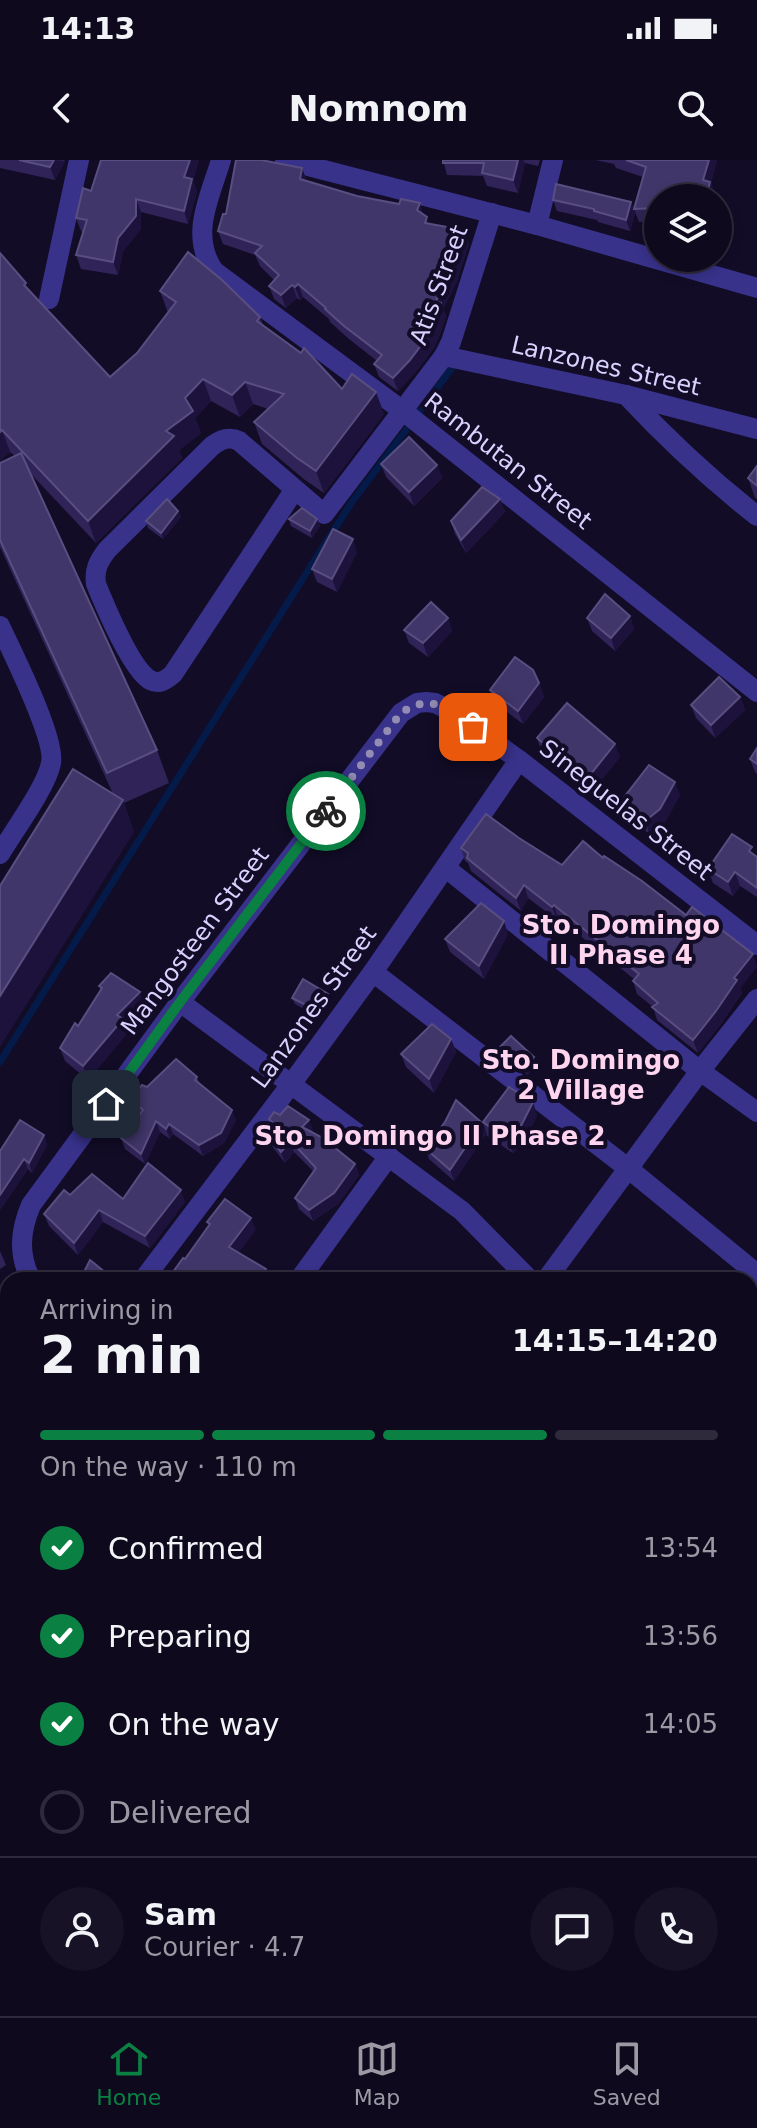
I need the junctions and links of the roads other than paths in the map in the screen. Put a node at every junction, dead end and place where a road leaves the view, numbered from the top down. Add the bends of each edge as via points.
1 (79, 160) edge
2 (221, 160) edge
3 (285, 160) edge
4 (553, 160) edge
5 (492, 213) junction
6 (537, 225) junction
7 (756, 285) edge
8 (49, 299) dead end
9 (444, 356) junction
10 (626, 395) junction
11 (403, 411) junction
12 (757, 429) edge
13 (295, 489) junction
14 (757, 516) edge
15 (0, 626) edge
16 (757, 692) edge
17 (417, 703) joint
18 (519, 760) junction
19 (0, 854) edge
20 (446, 868) junction
21 (757, 945) edge
22 (373, 972) junction
23 (757, 999) edge
24 (180, 1002) junction
25 (700, 1071) junction
26 (292, 1083) junction
27 (757, 1112) edge
28 (389, 1156) junction
29 (629, 1169) junction
30 (27, 1272) edge
31 (149, 1272) edge
32 (305, 1272) edge
33 (522, 1272) edge
34 (552, 1272) edge
35 (755, 1272) edge

1 - 8 street
2 - 11 street, Rambutan Street via 201,234 209,263 222,279
3 - 5 street
4 - 6 street
5 - 6 street
5 - 9 street, Atis Street
6 - 7 street
9 - 10 street, Lanzones Street
9 - 11 street, Atis Street
10 - 12 street, Lanzones Street
10 - 14 street
11 - 13 street, Atis Street via 324,514
11 - 16 street, Rambutan Street
13 - 13 street via 239,441 225,438 107,550 98,562 96,584 129,654 151,680 159,683 173,674
15 - 19 street via 49,738 52,759
17 - 18 street, Sineguelas Street via 435,703 451,711
17 - 24 street, Mangosteen Street via 401,713
18 - 20 street, Lanzones Street
18 - 21 street, Sineguelas Street
20 - 22 street, Lanzones Street
20 - 25 street
22 - 26 street, Lanzones Street
22 - 29 street
23 - 25 street
24 - 26 street
24 - 30 street, Mangosteen Street via 31,1205 21,1236
25 - 27 street
25 - 29 street
26 - 28 street
26 - 31 street, Lanzones Street
28 - 32 street
28 - 33 street via 462,1211
29 - 34 street
29 - 35 street

